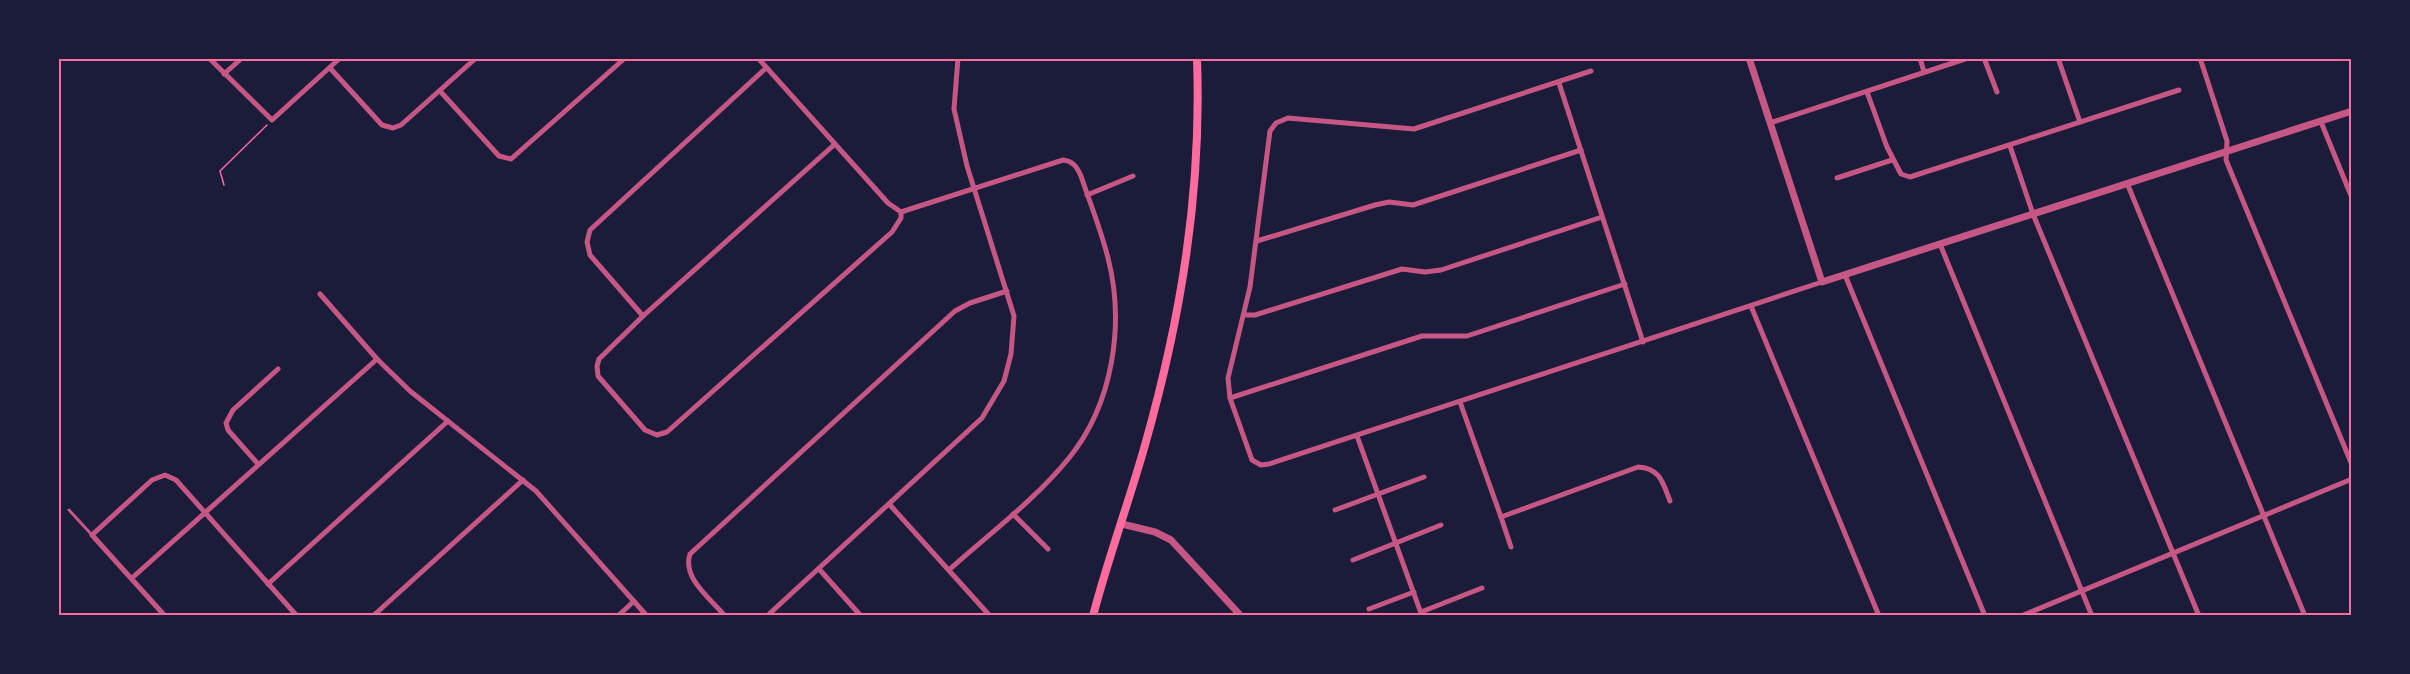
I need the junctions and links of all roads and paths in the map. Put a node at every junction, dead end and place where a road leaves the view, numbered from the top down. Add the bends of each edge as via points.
1 (209, 58) edge
2 (242, 58) edge
3 (340, 58) edge
4 (476, 58) edge
5 (625, 58) edge
6 (758, 58) edge
7 (958, 58) edge
8 (1197, 58) edge
9 (1749, 58) edge
10 (1920, 58) edge
11 (1968, 58) edge
12 (1984, 58) edge
13 (2058, 58) edge
14 (2200, 58) edge
15 (330, 68) junction
16 (766, 68) junction
17 (1591, 71) dead end
18 (1924, 72) junction
19 (224, 74) junction
20 (1559, 83) junction
21 (2179, 90) dead end
22 (440, 91) junction
23 (1867, 92) junction
24 (1997, 92) dead end
25 (2352, 111) edge
26 (272, 120) junction
27 (2080, 122) junction
28 (2321, 122) junction
29 (1770, 123) junction
30 (835, 144) junction
31 (2010, 146) junction
32 (1581, 150) junction
33 (2227, 151) junction
34 (1892, 160) junction
35 (1133, 176) dead end
36 (1837, 178) dead end
37 (2127, 183) junction
38 (224, 185) dead end
39 (974, 187) junction
40 (1087, 195) junction
41 (2352, 198) edge
42 (901, 212) junction
43 (2033, 214) junction
44 (1602, 218) junction
45 (1257, 241) junction
46 (1940, 244) junction
47 (1845, 275) junction
48 (1822, 282) junction
49 (1624, 284) junction
50 (1007, 291) junction
51 (320, 294) dead end
52 (1751, 306) junction
53 (1245, 315) junction
54 (643, 316) junction
55 (1643, 342) junction
56 (377, 359) junction
57 (278, 369) dead end
58 (1230, 398) junction
59 (1460, 402) junction
60 (448, 421) junction
61 (1357, 436) junction
62 (258, 464) junction
63 (2352, 465) edge
64 (1424, 477) dead end
65 (2352, 479) edge
66 (523, 480) junction
67 (1378, 494) junction
68 (1670, 501) dead end
69 (890, 505) junction
70 (69, 510) dead end
71 (1335, 510) dead end
72 (205, 513) junction
73 (1013, 514) junction
74 (2264, 516) junction
75 (1501, 517) junction
76 (1122, 524) junction
77 (1441, 525) dead end
78 (92, 535) junction
79 (1396, 543) junction
80 (1511, 547) dead end
81 (1048, 549) dead end
82 (2173, 553) junction
83 (1353, 560) dead end
84 (819, 569) junction
85 (949, 570) junction
86 (132, 578) junction
87 (268, 584) junction
88 (1482, 588) dead end
89 (2082, 591) junction
90 (1414, 592) junction
91 (634, 601) junction
92 (1369, 609) dead end
93 (1422, 614) edge
94 (165, 615) edge
95 (297, 615) edge
96 (373, 615) edge
97 (618, 615) edge
98 (646, 615) edge
99 (725, 615) edge
100 (767, 615) edge
101 (861, 615) edge
102 (990, 615) edge
103 (1093, 615) edge
104 (1242, 615) edge
105 (1879, 615) edge
106 (1985, 615) edge
107 (2021, 615) edge
108 (2092, 615) edge
109 (2199, 615) edge
110 (2305, 615) edge

1 - 19 street
2 - 19 street
3 - 15 street
4 - 22 street
5 - 22 street via 511,159 499,156
6 - 16 street
7 - 39 street via 954,109
8 - 76 main road via 1196,175 1187,260 1167,359
9 - 29 street
10 - 18 street
11 - 18 street
12 - 24 street
13 - 27 street
14 - 33 street
15 - 22 street via 387,127 401,125
15 - 26 street
16 - 30 street
16 - 54 street via 590,230 590,255
17 - 20 street
18 - 23 street
19 - 26 street
20 - 32 street
20 - 45 street via 1414,129 1281,120 1270,131
21 - 27 street
23 - 29 street
23 - 34 street
25 - 28 street
26 - 38 path via 220,171
27 - 31 street
28 - 33 street
28 - 41 street
29 - 48 street
30 - 42 street via 888,203
30 - 54 street
31 - 34 street via 1911,177 1901,174
31 - 43 street
32 - 44 street
32 - 45 street via 1413,205 1383,203
33 - 37 street
33 - 63 street via 2229,168
34 - 36 street
35 - 40 street
37 - 43 street
37 - 74 street
39 - 40 street via 1063,160 1077,167
39 - 42 street
39 - 50 street
40 - 73 street via 1108,258 1114,292 1115,338 1110,372 1095,414 1070,457
42 - 54 street via 892,232 668,432 657,435 645,430 597,372 601,356
43 - 46 street
43 - 82 street
44 - 49 street
44 - 53 street via 1441,270 1402,269
45 - 53 street
46 - 47 street
46 - 89 street
47 - 48 street
47 - 106 street
48 - 52 street
49 - 55 street
49 - 58 street via 1467,336 1422,336
50 - 69 street via 1014,316 1004,381 982,418
50 - 99 street via 955,311 690,554 686,564 690,576
51 - 56 street
52 - 55 street
52 - 105 street
53 - 58 street via 1228,378
55 - 59 street
56 - 60 street
56 - 62 street
57 - 62 street via 234,410 226,423
58 - 61 street via 1251,458 1257,464 1269,465
59 - 61 street
59 - 75 street
60 - 66 street
60 - 87 street
61 - 67 street
62 - 72 street
64 - 67 street
65 - 74 street
66 - 91 street
66 - 96 street
67 - 71 street
67 - 79 street
68 - 75 street via 1657,472 1638,467
69 - 84 street
69 - 85 street
70 - 78 lane
72 - 78 street via 171,477 159,476
72 - 86 street
72 - 87 street
73 - 81 street
73 - 85 street
74 - 82 street
74 - 110 street
75 - 80 street
76 - 103 main road
76 - 104 street via 1171,540
77 - 79 street
78 - 86 street
79 - 83 street
79 - 90 street
82 - 89 street
82 - 109 street
84 - 100 street
84 - 101 street
85 - 102 street
86 - 94 street
87 - 95 street
88 - 93 street
89 - 107 street
89 - 108 street
90 - 92 street
90 - 93 street
91 - 97 street
91 - 98 street

